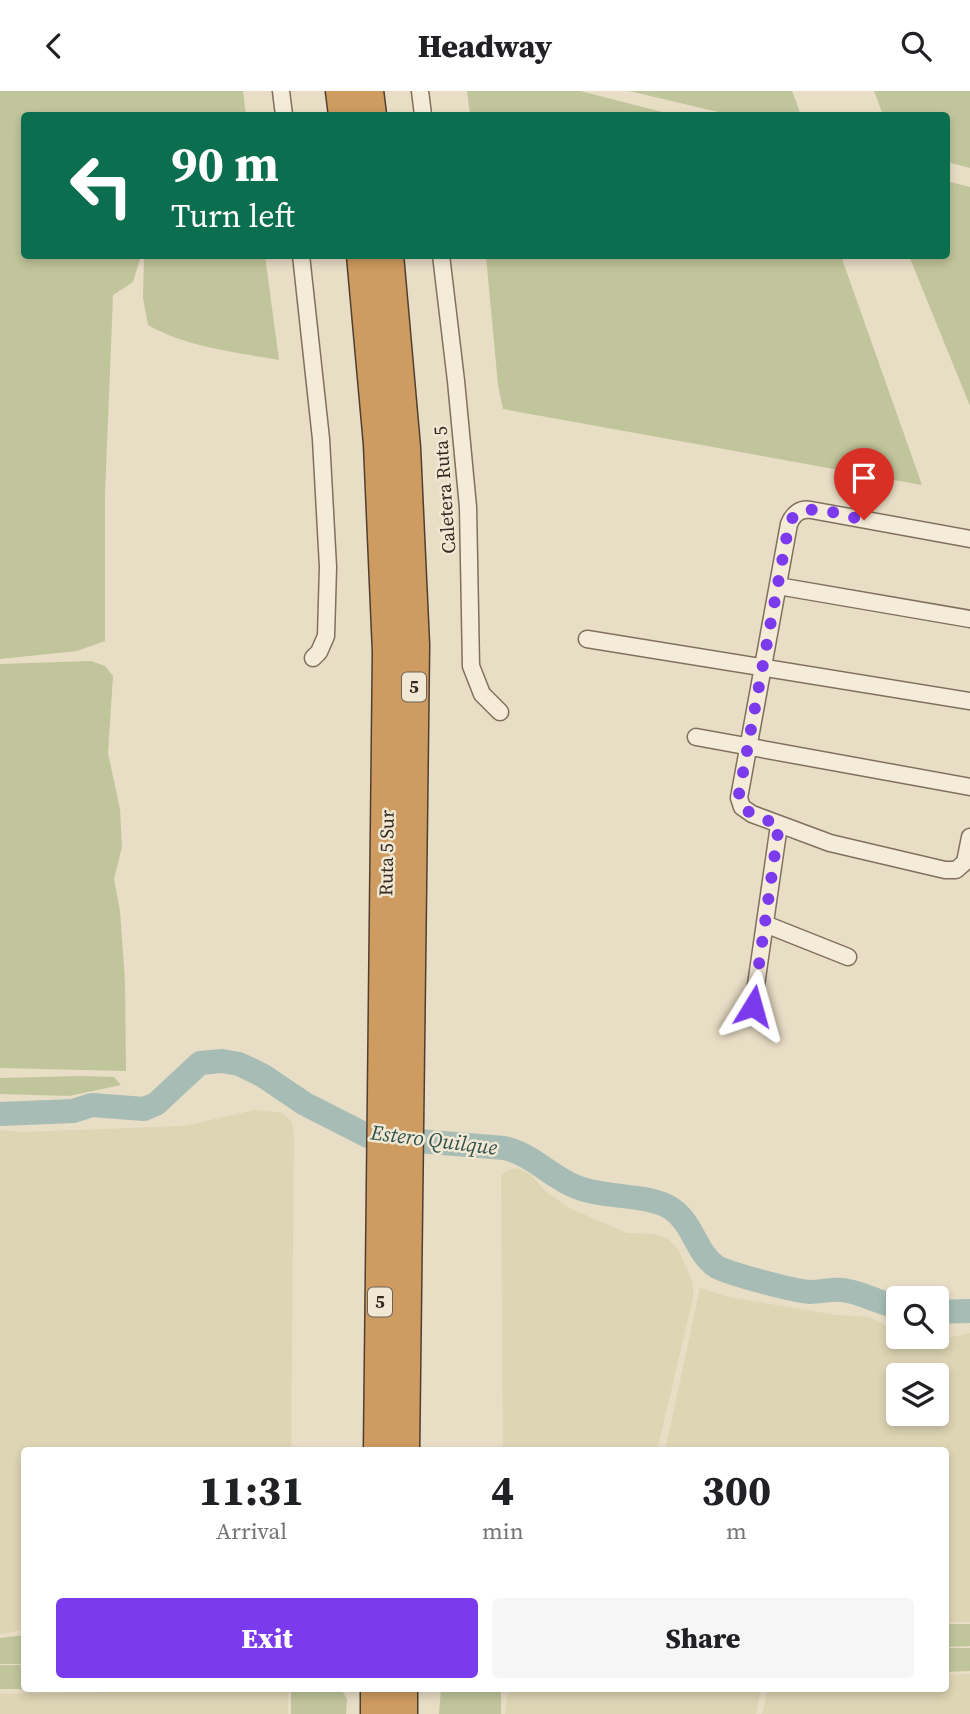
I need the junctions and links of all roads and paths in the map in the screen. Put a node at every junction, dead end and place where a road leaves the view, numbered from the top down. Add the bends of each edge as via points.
1 (281, 91) edge
2 (341, 91) edge
3 (368, 91) edge
4 (420, 91) edge
5 (284, 112) edge
6 (344, 112) edge
7 (371, 112) edge
8 (423, 112) edge
9 (301, 259) edge
10 (362, 259) edge
11 (388, 259) edge
12 (441, 259) edge
13 (970, 539) edge
14 (778, 586) junction
15 (970, 618) edge
16 (587, 639) dead end
17 (313, 657) dead end
18 (762, 669) junction
19 (970, 701) edge
20 (500, 712) dead end
21 (696, 737) dead end
22 (747, 746) junction
23 (970, 787) edge
24 (779, 825) junction
25 (970, 837) edge
26 (765, 924) junction
27 (848, 957) dead end
28 (753, 1006) dead end
29 (394, 1119) junction
30 (393, 1154) junction
31 (379, 1447) edge
32 (404, 1447) edge
33 (376, 1692) edge
34 (402, 1692) edge
35 (376, 1714) edge
36 (402, 1714) edge

1 - 5 street
2 - 6 highway
3 - 7 highway
4 - 8 street
9 - 17 street via 321,439 328,567 326,636
10 - 29 highway, Ruta 5 Sur / 5 via 387,603
11 - 29 highway, Ruta 5 Sur / 5 via 413,601 414,728
12 - 20 street, Caletera Ruta 5 via 468,507 470,659 478,687
13 - 14 street via 802,510 789,524
14 - 15 street
14 - 18 street
16 - 18 street
18 - 19 street
18 - 22 street
21 - 22 street
22 - 23 street
22 - 24 street via 740,803 745,810
24 - 25 street via 847,848 945,870 956,870 965,862
24 - 26 street
26 - 27 street
26 - 28 street
29 - 30 highway, Ruta 5 Sur / 5
30 - 31 highway, Ruta 5 Sur / 5
30 - 32 highway, Ruta 5 Sur / 5
33 - 35 highway
34 - 36 highway

